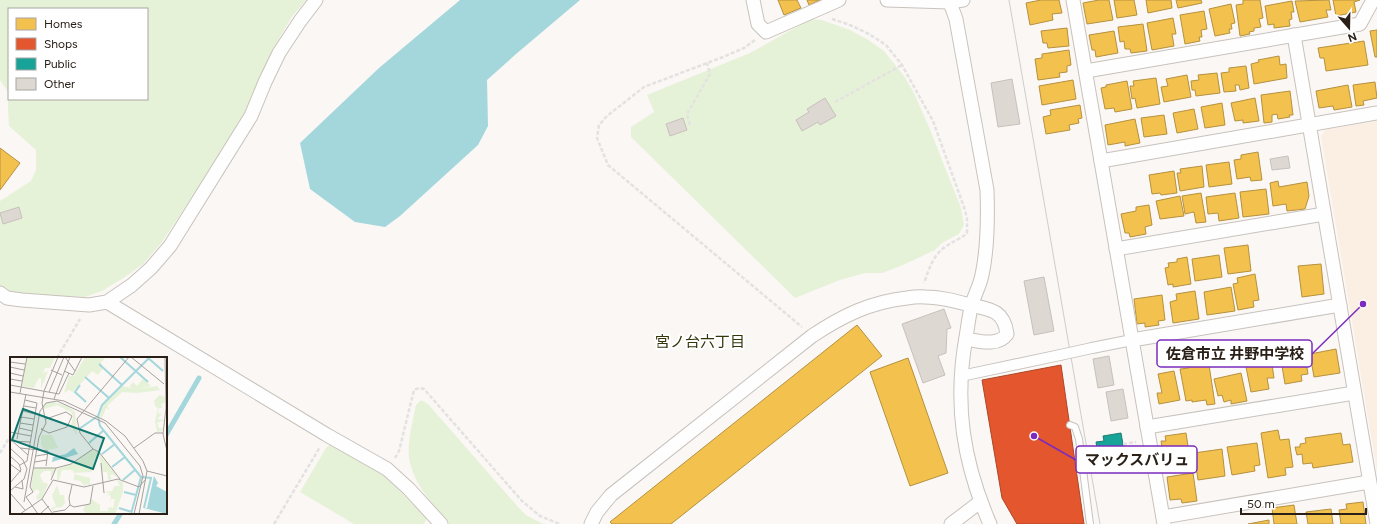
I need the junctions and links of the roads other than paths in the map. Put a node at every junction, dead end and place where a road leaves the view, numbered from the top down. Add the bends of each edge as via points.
1 (316, 0) edge
2 (754, 0) edge
3 (839, 0) edge
4 (887, 0) edge
5 (963, 0) edge
6 (1073, 0) edge
7 (1373, 0) edge
8 (949, 1) edge
9 (1294, 35) junction
10 (1086, 71) junction
11 (1377, 113) edge
12 (1309, 125) junction
13 (1101, 161) junction
14 (1324, 214) junction
15 (1116, 249) junction
16 (0, 293) edge
17 (107, 302) junction
18 (972, 305) junction
19 (1340, 305) junction
20 (966, 339) junction
21 (1132, 340) junction
22 (961, 376) junction
23 (1354, 393) junction
24 (1070, 425) dead end
25 (1147, 428) junction
26 (1370, 482) junction
27 (980, 502) junction
28 (1163, 520) edge
29 (441, 524) edge
30 (591, 524) edge
31 (951, 524) edge
32 (990, 524) edge
33 (1090, 524) edge
34 (1377, 524) edge

1 - 17 street via 279,54 251,116 170,246 132,285
2 - 3 street via 758,24 766,32
4 - 8 street
5 - 8 street
6 - 10 street
7 - 9 street via 1360,24
8 - 18 street via 956,19 987,190 987,241 982,276
9 - 10 street
9 - 12 street
10 - 13 street
11 - 12 street
12 - 13 street
12 - 14 street
13 - 15 street
14 - 15 street
14 - 19 street
15 - 21 street
16 - 17 street via 7,298 22,300 88,305
17 - 29 street via 387,469
18 - 20 street
18 - 20 street via 997,313 1003,319 1007,334 993,342
18 - 30 street via 943,298 901,298 880,302 833,322 611,495
19 - 21 street
19 - 23 street
20 - 22 street
21 - 22 street, bridge
21 - 25 street
22 - 27 street via 960,408 964,441 970,472
23 - 25 street
23 - 26 street
24 - 33 lane via 1074,427 1079,439
25 - 28 street
26 - 28 street
26 - 34 street
27 - 31 street
27 - 32 street

